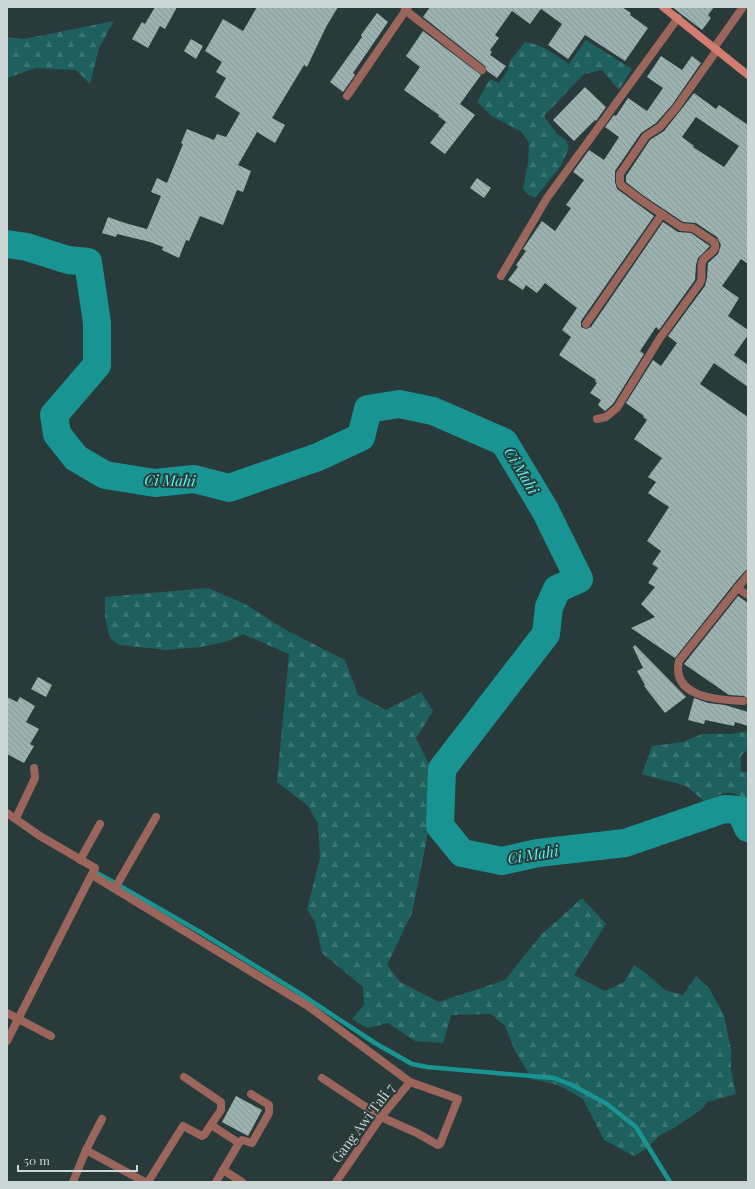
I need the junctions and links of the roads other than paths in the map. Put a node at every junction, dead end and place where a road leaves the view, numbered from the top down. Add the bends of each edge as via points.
1 (663, 7) edge
2 (743, 7) edge
3 (406, 8) edge
4 (678, 18) junction
5 (715, 49) junction
6 (482, 70) dead end
7 (748, 75) edge
8 (347, 96) dead end
9 (662, 214) junction
10 (501, 276) dead end
11 (586, 324) dead end
12 (598, 419) dead end
13 (748, 575) edge
14 (737, 588) junction
15 (748, 595) edge
16 (743, 701) dead end
17 (34, 768) dead end
18 (7, 814) edge
19 (156, 817) dead end
20 (16, 818) junction
21 (100, 824) dead end
22 (80, 860) junction
23 (92, 875) junction
24 (115, 888) junction
25 (7, 1013) edge
26 (19, 1020) junction
27 (51, 1036) dead end
28 (7, 1041) edge
29 (184, 1077) dead end
30 (322, 1078) dead end
31 (410, 1082) junction
32 (250, 1094) dead end
33 (381, 1117) junction
34 (102, 1119) dead end
35 (212, 1125) junction
36 (239, 1143) junction
37 (86, 1150) junction
38 (223, 1170) junction
39 (73, 1182) edge
40 (145, 1182) edge
41 (148, 1182) edge
42 (216, 1182) edge
43 (242, 1182) edge
44 (336, 1182) edge

1 - 4 main road
2 - 5 street
3 - 6 street
3 - 8 street
4 - 5 main road
4 - 10 street via 547,198
5 - 7 main road
5 - 9 street via 676,108 660,127 646,136 620,174 622,185
9 - 11 street
9 - 12 street via 681,227 696,230 714,242 715,248 702,263 702,280 660,338 617,408 606,418
13 - 14 street
14 - 15 street
14 - 16 street via 679,661 678,675 685,687 704,696
17 - 20 street via 35,778
18 - 20 street
19 - 24 street
20 - 22 street
21 - 22 street
22 - 23 street via 95,868
23 - 24 street
23 - 26 street
24 - 31 street via 308,1006
25 - 26 street
26 - 27 street
26 - 28 street
29 - 35 street via 221,1102 221,1110
30 - 33 street
31 - 33 street, Gang Awi Tali 7
31 - 33 street, Gang Awi Tali 7 via 458,1098 440,1144
32 - 36 street via 270,1109 252,1142 242,1140
33 - 44 street, Gang Awi Tali 7
34 - 37 street
35 - 36 street
35 - 41 street via 202,1136 183,1126
36 - 38 street
37 - 39 street
37 - 40 street
38 - 42 street
38 - 43 street

